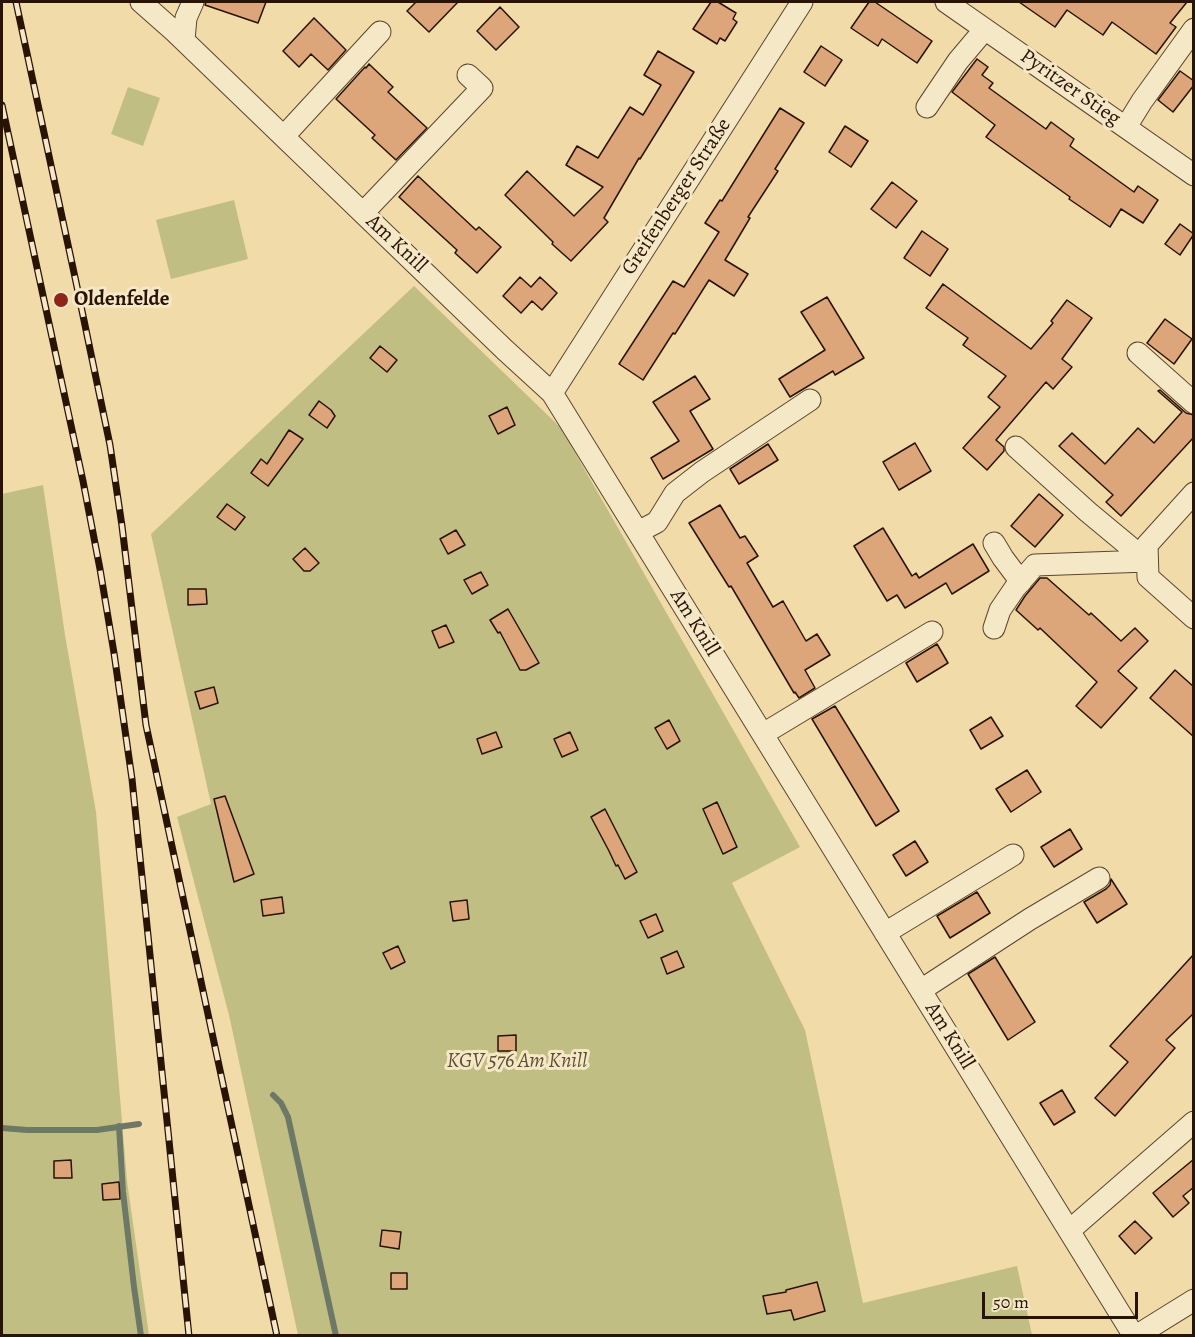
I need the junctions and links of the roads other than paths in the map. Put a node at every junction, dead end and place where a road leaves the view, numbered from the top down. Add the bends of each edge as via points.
1 (141, 2) edge
2 (193, 2) edge
3 (802, 2) edge
4 (946, 2) edge
5 (985, 29) junction
6 (1194, 29) edge
7 (380, 32) dead end
8 (184, 40) junction
9 (468, 75) dead end
10 (927, 107) dead end
11 (1126, 127) junction
12 (284, 136) junction
13 (1194, 175) edge
14 (363, 213) junction
15 (1138, 353) dead end
16 (552, 393) junction
17 (810, 400) dead end
18 (1194, 403) edge
19 (1016, 447) dead end
20 (1194, 493) edge
21 (638, 532) junction
22 (994, 543) dead end
23 (1147, 561) junction
24 (1021, 582) junction
25 (1194, 618) edge
26 (994, 628) dead end
27 (932, 632) dead end
28 (763, 734) junction
29 (1013, 855) dead end
30 (953, 874) dead end
31 (1099, 878) dead end
32 (883, 928) junction
33 (921, 990) junction
34 (1194, 1122) edge
35 (1070, 1230) junction
36 (1194, 1300) edge
37 (1135, 1335) edge

1 - 8 street, Am Knill
2 - 8 street via 186,18
3 - 16 street, Greifenberger Straße
4 - 5 street, Pyritzer Stieg
5 - 10 street
5 - 11 street, Pyritzer Stieg
6 - 11 street
7 - 12 street
8 - 12 street, Am Knill
9 - 14 street via 482,88
11 - 13 street, Pyritzer Stieg
12 - 14 street, Am Knill
14 - 16 street, Am Knill
15 - 18 street
16 - 21 street, Am Knill
17 - 21 street via 702,472 675,493 657,522
19 - 23 street
20 - 23 street via 1147,545
21 - 28 street, Am Knill
22 - 24 street
23 - 24 street via 1035,565
23 - 25 street via 1148,577
24 - 26 street via 1000,610
27 - 28 street
28 - 32 street, Am Knill
29 - 32 street
30 - 32 street
31 - 33 street
32 - 33 street, Am Knill
33 - 35 street, Am Knill
34 - 35 street
35 - 37 street, Am Knill
36 - 37 street

